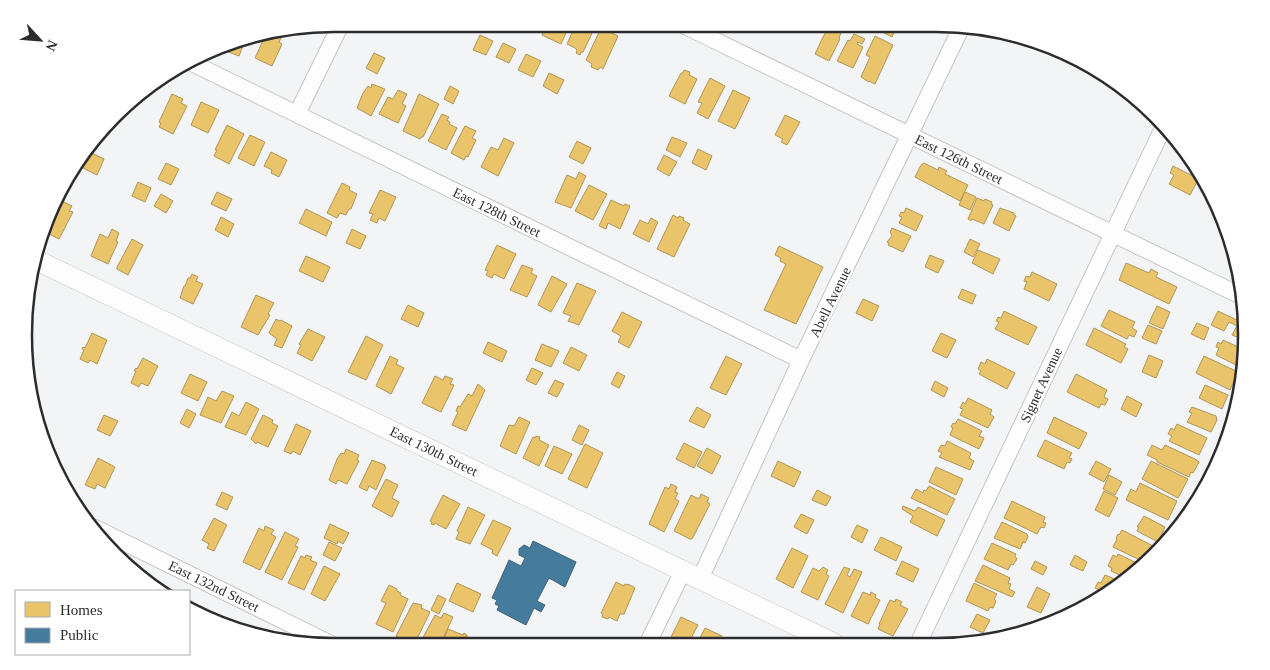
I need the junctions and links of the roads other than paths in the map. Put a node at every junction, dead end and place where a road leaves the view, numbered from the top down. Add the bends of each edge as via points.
1 (337, 32) edge
2 (697, 32) edge
3 (959, 33) edge
4 (198, 66) edge
5 (297, 114) junction
6 (1160, 134) edge
7 (910, 136) junction
8 (1113, 233) junction
9 (42, 263) edge
10 (1234, 292) edge
11 (801, 360) junction
12 (110, 536) edge
13 (691, 575) junction
14 (317, 637) edge
15 (651, 638) edge
16 (822, 638) edge
17 (921, 638) edge

1 - 5 street
2 - 7 street, East 126th Street
3 - 7 street, Abell Avenue
4 - 5 street, East 128th Street
5 - 11 street, East 128th Street
6 - 8 street, Signet Avenue
7 - 8 street, East 126th Street
7 - 11 street, Abell Avenue
8 - 10 street, East 126th Street
8 - 17 street, Signet Avenue
9 - 13 street, East 130th Street
11 - 13 street, Abell Avenue
12 - 14 street, East 132nd Street
13 - 15 street, Abell Avenue
13 - 16 street, East 130th Street

